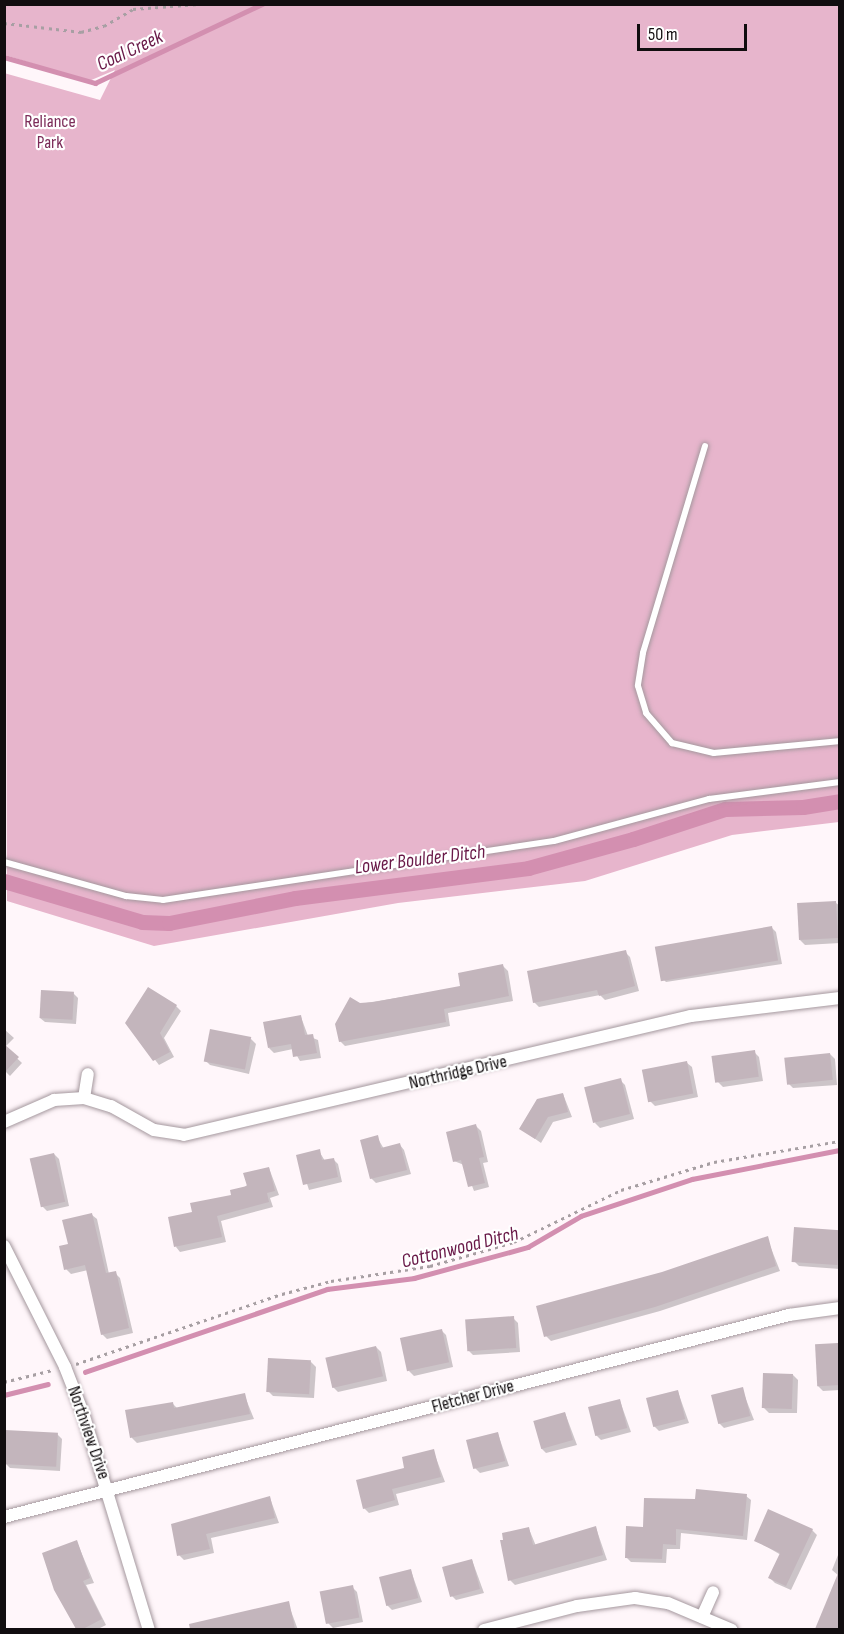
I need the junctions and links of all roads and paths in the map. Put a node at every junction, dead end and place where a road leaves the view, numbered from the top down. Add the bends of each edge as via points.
1 (199, 4) edge
2 (4, 23) edge
3 (705, 446) dead end
4 (840, 741) edge
5 (840, 782) edge
6 (4, 862) edge
7 (840, 998) edge
8 (88, 1074) dead end
9 (84, 1098) junction
10 (4, 1122) edge
11 (840, 1141) edge
12 (4, 1246) edge
13 (840, 1308) edge
14 (65, 1367) junction
15 (4, 1382) edge
16 (107, 1491) junction
17 (4, 1517) edge
18 (713, 1592) dead end
19 (702, 1617) junction
20 (149, 1629) edge
21 (484, 1629) edge
22 (732, 1629) edge

1 - 2 path via 133,9 104,26 81,32
3 - 4 lane via 643,653 638,686 646,713 672,743 714,753
5 - 6 lane via 709,799 554,841 163,900 126,896
7 - 9 street, Northridge Drive via 691,1016 184,1135 154,1130 111,1106
8 - 9 street
9 - 10 street, Northridge Drive via 54,1100
11 - 14 path via 693,1168 621,1190 514,1242 430,1266 331,1281 282,1294
12 - 14 street, Northview Drive
13 - 16 street, Fletcher Drive via 777,1318
14 - 15 path
14 - 16 street, Northview Drive
16 - 17 street, Fletcher Drive
16 - 20 street, Northview Drive
18 - 19 street
19 - 21 street via 650,1599 611,1599
19 - 22 street

